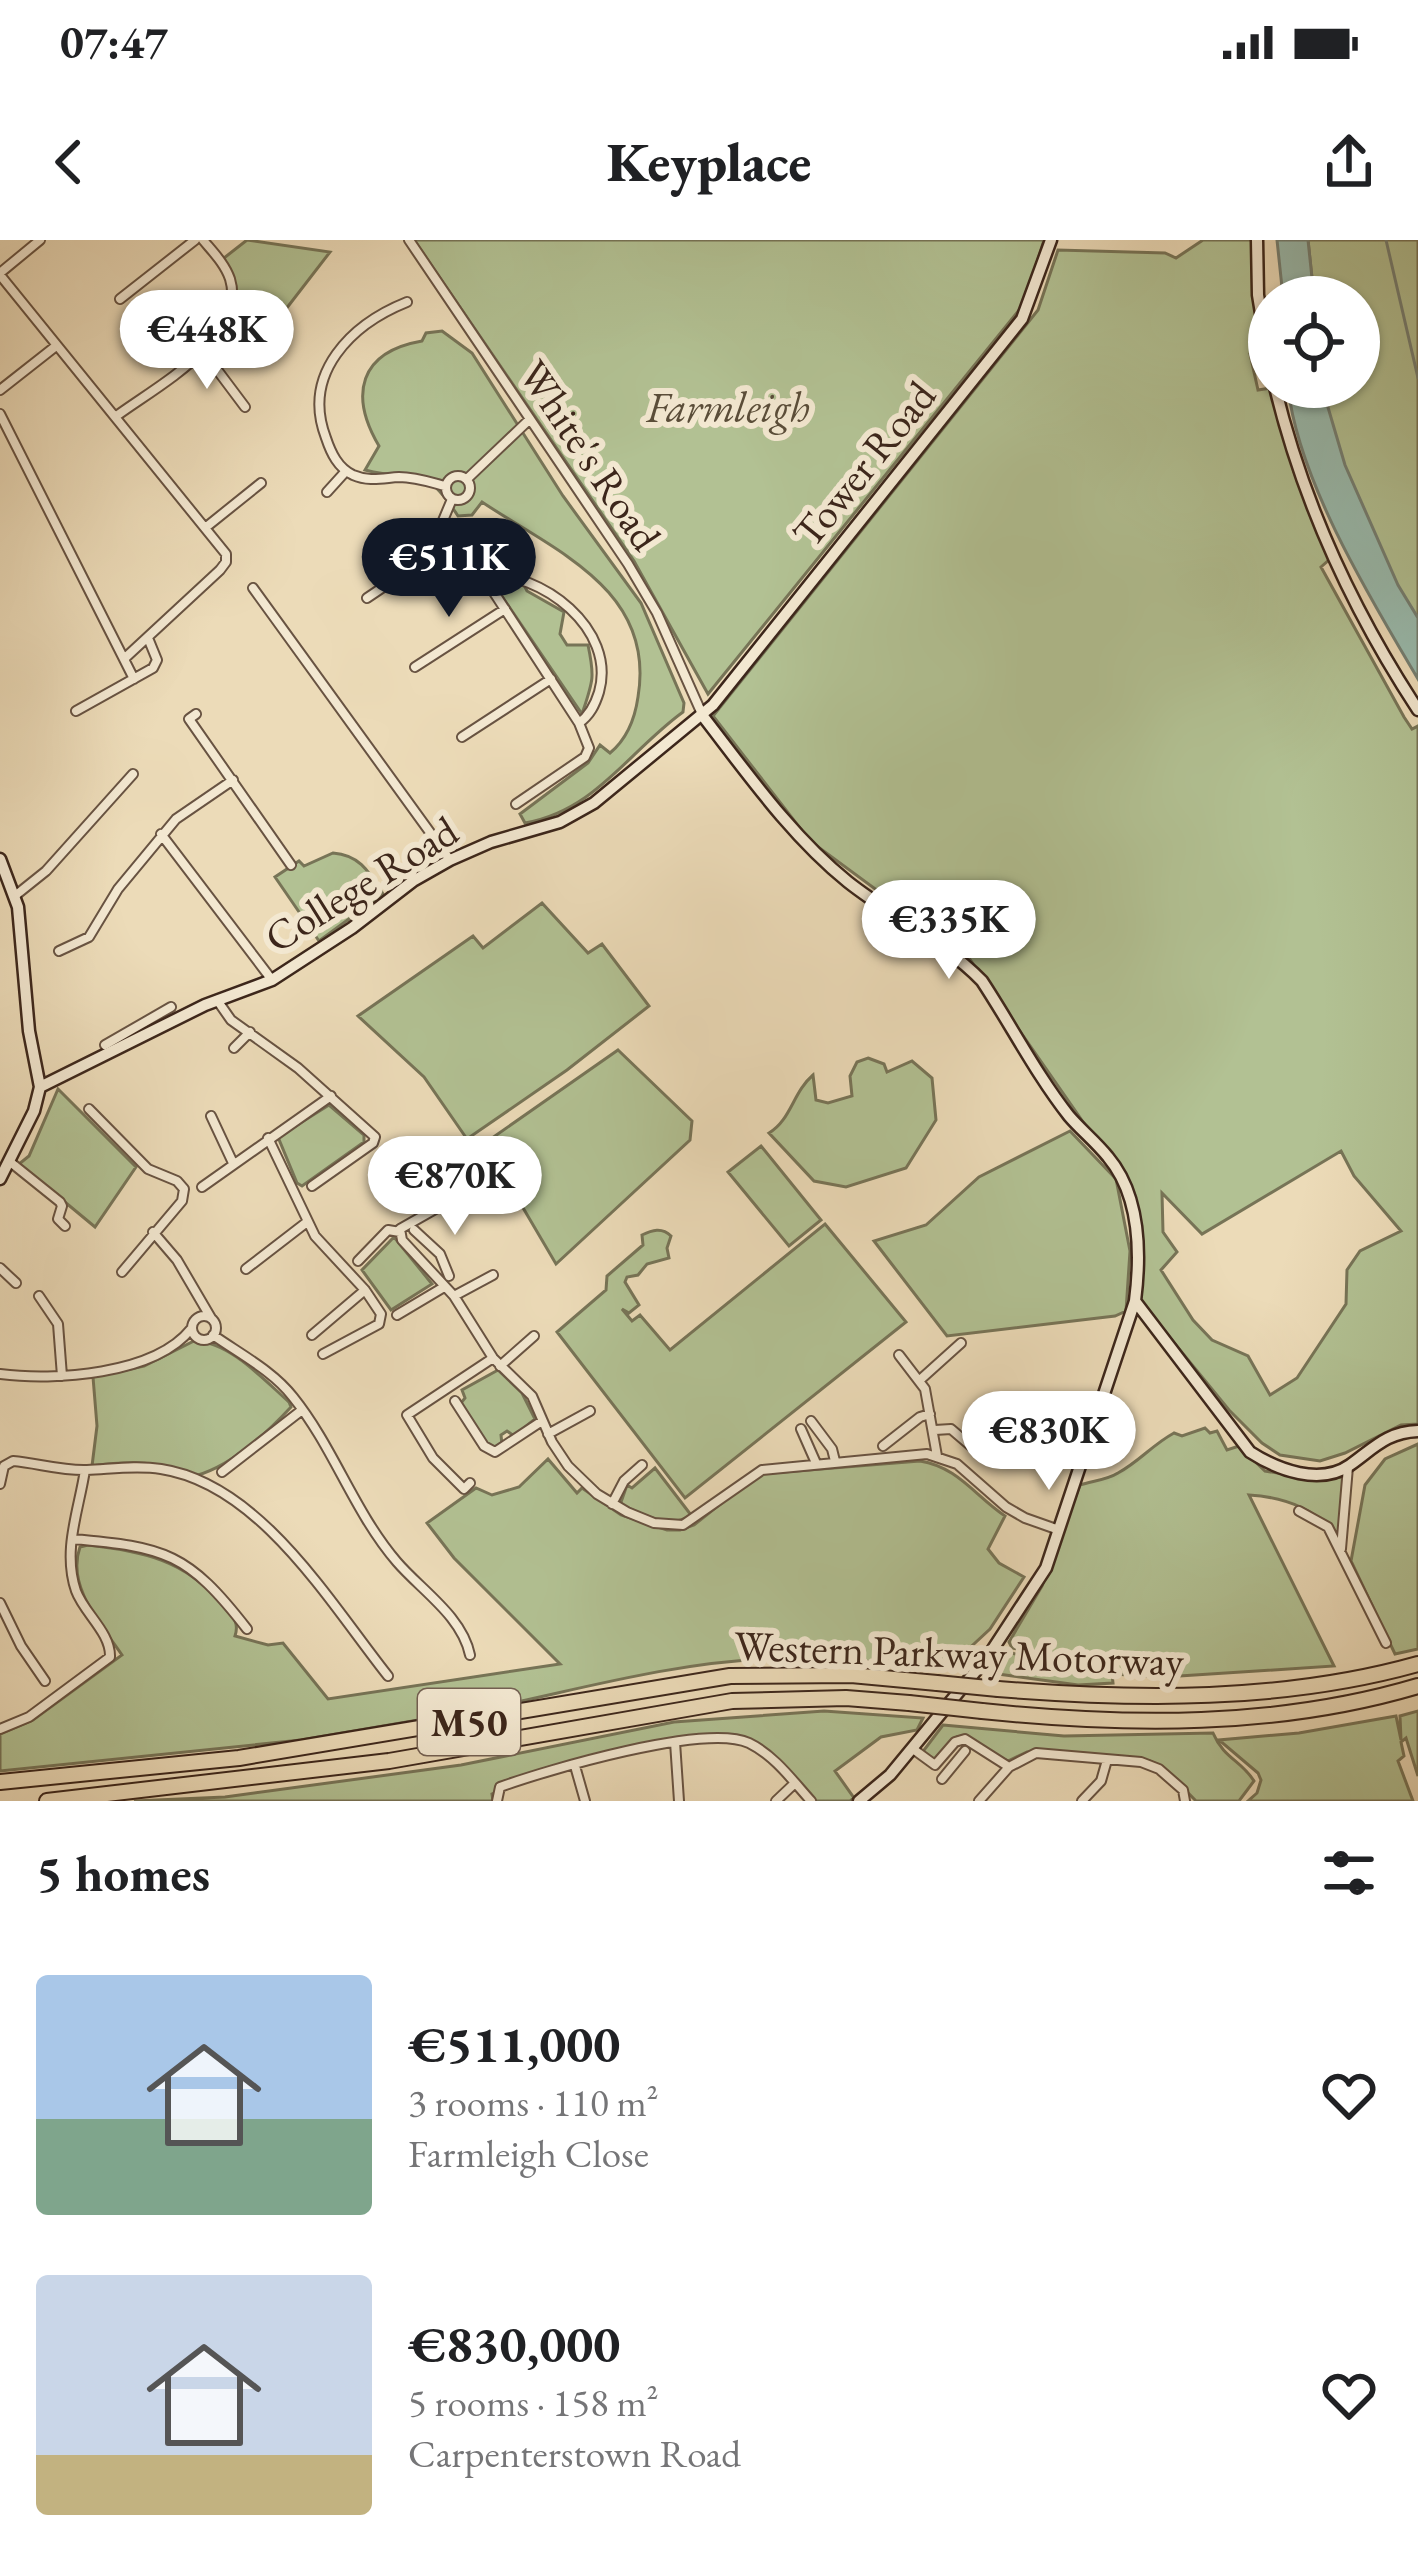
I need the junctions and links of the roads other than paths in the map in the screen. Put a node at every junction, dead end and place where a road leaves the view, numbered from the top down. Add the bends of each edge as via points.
1 (40, 240) edge
2 (199, 240) edge
3 (409, 240) edge
4 (1052, 240) edge
5 (1257, 240) edge
6 (0, 274) edge
7 (1258, 276) edge
8 (120, 298) dead end
9 (407, 302) dead end
10 (56, 346) junction
11 (203, 351) junction
12 (0, 390) edge
13 (245, 407) dead end
14 (1281, 408) edge
15 (0, 414) edge
16 (115, 417) junction
17 (530, 419) junction
18 (346, 471) junction
19 (466, 479) junction
20 (261, 483) dead end
21 (445, 486) junction
22 (326, 492) dead end
23 (452, 499) junction
24 (205, 529) junction
25 (439, 530) junction
26 (483, 575) junction
27 (253, 588) dead end
28 (367, 598) dead end
29 (505, 609) junction
30 (148, 638) junction
31 (125, 658) junction
32 (416, 668) dead end
33 (134, 679) junction
34 (551, 679) junction
35 (1418, 710) edge
36 (76, 711) dead end
37 (196, 714) dead end
38 (702, 715) junction
39 (579, 723) junction
40 (462, 737) dead end
41 (134, 774) dead end
42 (232, 780) junction
43 (516, 804) dead end
44 (161, 834) junction
45 (0, 859) edge
46 (450, 860) junction
47 (291, 865) dead end
48 (16, 895) junction
49 (59, 951) dead end
50 (272, 980) junction
51 (217, 1000) junction
52 (171, 1007) dead end
53 (250, 1032) junction
54 (132, 1037) junction
55 (105, 1045) dead end
56 (234, 1048) dead end
57 (40, 1087) junction
58 (331, 1096) junction
59 (89, 1109) dead end
60 (211, 1116) dead end
61 (268, 1138) junction
62 (9, 1161) junction
63 (233, 1163) junction
64 (20, 1169) junction
65 (7, 1180) edge
66 (312, 1186) dead end
67 (202, 1187) dead end
68 (460, 1195) dead end
69 (308, 1222) junction
70 (65, 1226) dead end
71 (414, 1230) dead end
72 (153, 1232) junction
73 (400, 1232) junction
74 (440, 1254) junction
75 (358, 1262) dead end
76 (422, 1267) junction
77 (0, 1268) edge
78 (246, 1269) dead end
79 (122, 1272) dead end
80 (494, 1275) dead end
81 (449, 1276) dead end
82 (16, 1283) dead end
83 (444, 1287) junction
84 (365, 1290) junction
85 (39, 1296) dead end
86 (454, 1296) junction
87 (1135, 1301) junction
88 (398, 1311) dead end
89 (211, 1318) junction
90 (191, 1329) junction
91 (312, 1335) dead end
92 (213, 1336) junction
93 (534, 1336) dead end
94 (961, 1343) dead end
95 (323, 1354) dead end
96 (899, 1354) dead end
97 (497, 1362) junction
98 (0, 1374) edge
99 (62, 1376) junction
100 (920, 1379) junction
101 (455, 1401) dead end
102 (302, 1410) junction
103 (590, 1411) dead end
104 (930, 1414) junction
105 (811, 1420) dead end
106 (542, 1421) junction
107 (1035, 1427) dead end
108 (801, 1429) dead end
109 (935, 1430) junction
110 (1418, 1431) edge
111 (548, 1434) junction
112 (884, 1446) dead end
113 (938, 1456) junction
114 (835, 1462) junction
115 (816, 1463) junction
116 (641, 1465) dead end
117 (1348, 1467) junction
118 (86, 1470) junction
119 (222, 1472) dead end
120 (470, 1483) dead end
121 (0, 1484) edge
122 (612, 1504) junction
123 (1299, 1511) dead end
124 (1061, 1530) junction
125 (72, 1539) junction
126 (1341, 1549) junction
127 (0, 1603) edge
128 (248, 1629) dead end
129 (1386, 1643) dead end
130 (470, 1655) dead end
131 (1418, 1664) edge
132 (388, 1676) dead end
133 (45, 1681) dead end
134 (1418, 1686) edge
135 (0, 1729) edge
136 (675, 1742) junction
137 (913, 1749) junction
138 (965, 1751) dead end
139 (942, 1760) junction
140 (1107, 1760) junction
141 (575, 1766) junction
142 (1009, 1767) junction
143 (952, 1768) junction
144 (942, 1779) dead end
145 (0, 1782) edge
146 (795, 1783) junction
147 (1186, 1800) edge
148 (47, 1801) edge
149 (497, 1801) edge
150 (585, 1801) edge
151 (679, 1801) edge
152 (776, 1801) edge
153 (811, 1801) edge
154 (859, 1801) edge
155 (979, 1801) edge
156 (1082, 1801) edge

1 - 6 street
2 - 8 street
2 - 11 street via 223,264 232,288 227,323
3 - 17 street, White's Road
4 - 38 street, Tower Road via 1022,320
5 - 7 street
6 - 10 street
9 - 18 street via 356,329 322,380 324,434
10 - 12 street
10 - 16 street
11 - 13 street
11 - 16 street
14 - 35 street via 1324,536
15 - 31 street
16 - 24 street
17 - 19 street
17 - 38 street, White's Road via 657,613
18 - 21 street
18 - 22 street
19 - 21 street via 454,476
19 - 23 street via 469,494
20 - 24 street
21 - 23 street
23 - 25 street
24 - 30 street via 226,562
25 - 26 street
25 - 28 street via 422,561
26 - 29 street
26 - 39 street via 534,585 593,636 601,687
27 - 46 street
29 - 32 street
29 - 34 street
30 - 31 street
30 - 33 street via 157,660
31 - 33 street
33 - 36 street
34 - 39 street
34 - 40 street
37 - 42 street via 189,719
38 - 46 street, College Road via 576,814
38 - 87 street via 806,846 982,981 1129,1192
39 - 43 street via 588,753
41 - 48 street
42 - 44 street
42 - 47 street
44 - 49 street via 89,937
44 - 50 street
45 - 48 street
46 - 50 street, College Road
48 - 57 street
50 - 51 street, College Road
51 - 53 street
51 - 54 street, College Road
52 - 54 street
53 - 56 street
53 - 58 street
54 - 55 street
54 - 57 street, College Road
57 - 62 street
58 - 61 street
58 - 66 street via 375,1141
59 - 72 street via 148,1169 181,1184 182,1201
60 - 63 street
61 - 63 street
61 - 69 street
62 - 64 street
62 - 65 street
63 - 67 street
64 - 65 street
64 - 70 street via 60,1202
68 - 73 street
69 - 78 street
69 - 84 street
71 - 74 street
72 - 79 street
72 - 89 street
73 - 75 street via 388,1231
73 - 76 street
74 - 76 street
74 - 81 street
76 - 83 street
77 - 82 street
80 - 86 street
83 - 86 street
83 - 88 street
84 - 91 street
84 - 95 street via 382,1314 379,1324
85 - 99 street via 58,1324
86 - 97 street
87 - 117 street via 1250,1452 1306,1474
87 - 124 street
89 - 90 street via 196,1318
89 - 92 street
90 - 92 street via 202,1340
90 - 99 street via 145,1359
92 - 102 street via 282,1385
93 - 97 street
94 - 100 street
96 - 100 street
97 - 106 street via 532,1396
97 - 120 street via 407,1414 441,1467 464,1490
98 - 99 street
100 - 104 street
101 - 106 street via 490,1451
102 - 119 street
102 - 130 street via 383,1544 459,1628
103 - 111 street
104 - 109 street
104 - 112 street
105 - 114 street
106 - 111 street
107 - 109 street via 1013,1447 978,1452 951,1429
108 - 115 street
109 - 113 street
110 - 117 street via 1383,1439
111 - 122 street via 582,1481
113 - 114 street
113 - 124 street via 1006,1507
114 - 115 street
115 - 122 street via 761,1470 682,1525 654,1523
116 - 122 street
117 - 126 street
118 - 121 street via 13,1461
118 - 125 street
118 - 132 street via 158,1468 238,1501 258,1515
123 - 126 street via 1324,1523
124 - 137 street via 1013,1624
125 - 128 street via 172,1556 217,1590
125 - 135 street via 75,1587 111,1654 28,1718
126 - 129 street
127 - 133 street
131 - 145 highway, Western Parkway Motorway / M50, bridge via 1289,1688 1127,1696 831,1674 730,1676 239,1758
134 - 148 highway, Western Parkway Motorway / M50, bridge via 1296,1711 1154,1722 846,1698 732,1701 310,1772
136 - 141 street
136 - 146 street via 740,1740
136 - 151 street
137 - 139 street via 930,1764
137 - 154 street
138 - 143 street
139 - 142 street via 965,1739
139 - 143 street
140 - 142 street via 1036,1753
140 - 147 street via 1152,1765
140 - 156 street
141 - 149 street via 500,1787
141 - 150 street
142 - 155 street
143 - 144 street
146 - 152 street
146 - 153 street

